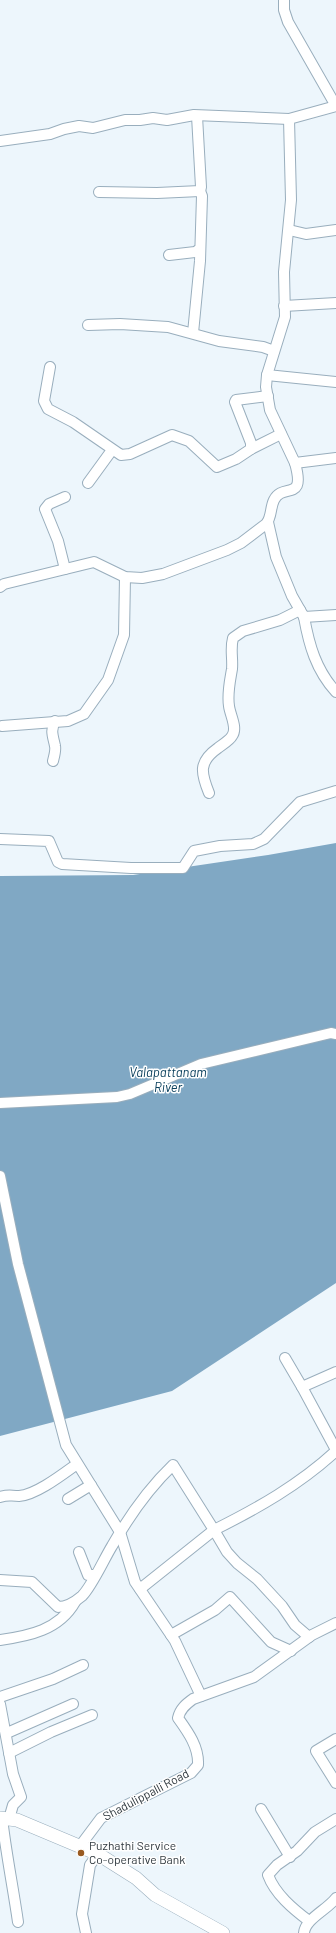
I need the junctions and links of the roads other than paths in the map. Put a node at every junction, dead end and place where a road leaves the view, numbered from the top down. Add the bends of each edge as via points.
1 (287, 1) edge
2 (336, 106) edge
3 (197, 116) junction
4 (289, 120) junction
5 (0, 141) edge
6 (200, 191) junction
7 (99, 192) dead end
8 (289, 230) junction
9 (336, 230) edge
10 (200, 249) junction
11 (169, 255) dead end
12 (336, 303) edge
13 (284, 306) junction
14 (88, 324) dead end
15 (193, 333) junction
16 (274, 351) junction
17 (50, 367) dead end
18 (267, 375) junction
19 (336, 382) edge
20 (268, 396) junction
21 (281, 434) junction
22 (251, 448) junction
23 (112, 450) junction
24 (336, 458) edge
25 (295, 463) junction
26 (88, 484) dead end
27 (65, 497) dead end
28 (268, 522) junction
29 (65, 569) junction
30 (125, 577) junction
31 (0, 587) edge
32 (302, 614) junction
33 (336, 615) edge
34 (336, 692) edge
35 (55, 721) junction
36 (2, 726) dead end
37 (53, 762) dead end
38 (336, 791) edge
39 (209, 793) dead end
40 (0, 839) edge
41 (336, 1034) edge
42 (0, 1103) edge
43 (0, 1176) edge
44 (285, 1358) dead end
45 (336, 1372) edge
46 (302, 1387) junction
47 (336, 1450) edge
48 (77, 1464) junction
49 (91, 1485) junction
50 (0, 1497) edge
51 (68, 1499) dead end
52 (214, 1530) junction
53 (120, 1532) junction
54 (79, 1552) dead end
55 (95, 1575) junction
56 (0, 1580) edge
57 (140, 1589) junction
58 (76, 1600) junction
59 (336, 1623) edge
60 (171, 1635) junction
61 (309, 1637) junction
62 (0, 1640) edge
63 (291, 1651) junction
64 (83, 1666) dead end
65 (201, 1696) junction
66 (0, 1697) edge
67 (0, 1704) edge
68 (74, 1704) dead end
69 (92, 1715) dead end
70 (7, 1733) junction
71 (336, 1739) edge
72 (9, 1753) junction
73 (335, 1780) edge
74 (261, 1810) dead end
75 (4, 1819) edge
76 (336, 1819) edge
77 (80, 1846) junction
78 (98, 1854) junction
79 (290, 1857) junction
80 (336, 1898) edge
81 (309, 1921) junction
82 (18, 1922) dead end
83 (86, 1933) edge
84 (223, 1933) edge
85 (304, 1933) edge

1 - 2 street via 288,22
2 - 4 street
3 - 4 street
3 - 5 street via 167,120 125,120 102,127 79,126 50,134
3 - 6 street
4 - 8 street
6 - 7 street
6 - 10 street
8 - 9 street via 306,234
8 - 13 street via 284,272
10 - 11 street
10 - 15 street
12 - 13 street
13 - 16 street via 284,317
14 - 15 street via 145,325
15 - 16 street via 219,341
16 - 18 street
17 - 23 street via 44,401 48,409 73,422
18 - 19 street
18 - 20 street
20 - 21 street via 270,410
20 - 22 street via 235,402
21 - 22 street
21 - 25 street
22 - 23 street via 236,459 217,467 189,441 172,435 130,454 121,455
23 - 26 street
24 - 25 street
25 - 28 street via 299,474 298,484 293,490 276,496
27 - 29 street via 44,509 58,541
28 - 30 street via 227,550 163,574 142,578
28 - 32 street via 276,557
29 - 30 street via 94,562
29 - 31 street
30 - 35 street via 124,635 108,680 84,714 68,721
32 - 33 street
32 - 34 street via 308,643 317,665
32 - 39 street via 243,631 233,638 228,689 234,728 232,736 211,753 204,763 202,776
35 - 36 street
35 - 37 street via 51,728 56,747
38 - 40 street via 300,802 264,839 253,844 194,851 183,868 62,864 58,862 49,841
41 - 42 street via 331,1033 201,1064 117,1097
43 - 48 street via 18,1264 66,1445
44 - 46 street
45 - 46 street
46 - 47 street
47 - 52 street via 299,1482 265,1504
48 - 49 street
48 - 50 street via 44,1487 18,1496 10,1494
49 - 51 street
49 - 53 street
52 - 53 street via 173,1465 160,1477
52 - 57 street
52 - 61 street via 227,1552 257,1579 282,1606 295,1625
53 - 55 street
53 - 57 street via 129,1566
54 - 55 street via 88,1575
55 - 58 street via 83,1595
56 - 58 street via 32,1582 58,1607 64,1607
57 - 60 street
58 - 62 street via 56,1624 28,1635
59 - 61 street, Shadulippalli Road
60 - 63 street via 208,1615 230,1597 271,1642
60 - 65 street via 190,1669
61 - 63 street, Shadulippalli Road
63 - 65 street, Shadulippalli Road via 254,1677
64 - 66 street
65 - 77 street, Shadulippalli Road via 185,1705 178,1718 188,1731 198,1765 190,1772 101,1818
67 - 70 street
68 - 70 street
69 - 72 street
70 - 72 street
71 - 73 street via 316,1750
72 - 75 street via 21,1797
74 - 79 street
75 - 77 main road via 17,1820
75 - 82 street via 5,1848
76 - 79 street via 315,1832
77 - 78 main road
78 - 83 street via 90,1865 82,1914
78 - 84 main road via 136,1878 156,1895
79 - 81 street via 268,1875 283,1897
80 - 81 street
81 - 85 street

